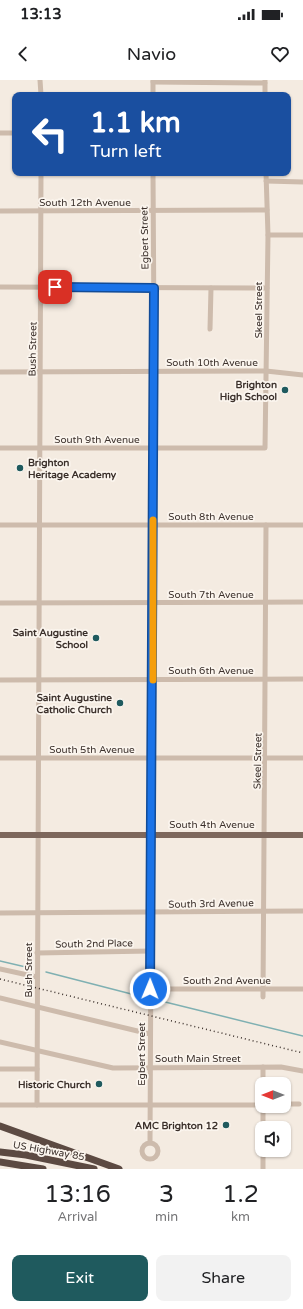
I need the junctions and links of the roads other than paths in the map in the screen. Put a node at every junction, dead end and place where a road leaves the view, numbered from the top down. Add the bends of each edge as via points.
1 (40, 80) edge
2 (153, 81) edge
3 (265, 81) edge
4 (41, 92) edge
5 (153, 92) edge
6 (265, 92) edge
7 (12, 132) edge
8 (0, 133) edge
9 (41, 176) edge
10 (153, 176) edge
11 (266, 176) edge
12 (266, 182) junction
13 (303, 182) edge
14 (267, 210) junction
15 (0, 211) edge
16 (41, 211) junction
17 (153, 212) junction
18 (268, 235) junction
19 (303, 235) edge
20 (0, 287) edge
21 (41, 287) junction
22 (154, 288) junction
23 (211, 288) junction
24 (267, 288) junction
25 (210, 330) dead end
26 (154, 371) junction
27 (266, 371) junction
28 (0, 372) edge
29 (41, 372) junction
30 (303, 375) edge
31 (0, 448) edge
32 (40, 448) junction
33 (153, 448) junction
34 (265, 448) joint
35 (0, 525) edge
36 (39, 525) junction
37 (153, 525) junction
38 (266, 525) junction
39 (303, 525) edge
40 (303, 602) edge
41 (0, 603) edge
42 (40, 603) junction
43 (153, 603) junction
44 (266, 603) junction
45 (266, 679) junction
46 (303, 679) edge
47 (0, 680) edge
48 (39, 680) junction
49 (153, 680) junction
50 (0, 758) edge
51 (38, 758) junction
52 (152, 758) junction
53 (265, 758) junction
54 (303, 758) edge
55 (37, 834) junction
56 (152, 834) junction
57 (0, 835) edge
58 (265, 835) junction
59 (303, 835) edge
60 (264, 911) junction
61 (303, 911) edge
62 (151, 912) junction
63 (0, 913) edge
64 (37, 913) junction
65 (151, 952) junction
66 (37, 953) junction
67 (0, 969) edge
68 (37, 977) junction
69 (150, 989) junction
70 (303, 989) edge
71 (263, 990) junction
72 (263, 997) dead end
73 (0, 998) edge
74 (37, 1007) junction
75 (150, 1034) junction
76 (0, 1042) edge
77 (37, 1050) junction
78 (263, 1067) junction
79 (150, 1068) junction
80 (0, 1069) edge
81 (37, 1069) junction
82 (303, 1071) edge
83 (263, 1077) edge
84 (291, 1104) edge
85 (299, 1104) dead end
86 (0, 1105) edge
87 (150, 1105) junction
88 (255, 1105) edge
89 (37, 1106) junction
90 (0, 1126) edge
91 (150, 1143) dead end
92 (0, 1152) edge
93 (263, 1157) edge
94 (0, 1162) edge
95 (43, 1169) edge
96 (94, 1169) edge
97 (119, 1169) edge
98 (263, 1169) edge

1 - 4 street
2 - 3 street
2 - 5 street
3 - 6 street
7 - 8 street
9 - 16 street, Bush Street
10 - 17 street, Egbert Street
11 - 12 street, Skeel Street
12 - 13 street
12 - 14 street, Skeel Street
14 - 17 street, South 12th Avenue
14 - 18 street, Skeel Street
15 - 16 street, South 12th Avenue
16 - 17 street, South 12th Avenue
16 - 21 street, Bush Street
17 - 22 street, Egbert Street
18 - 19 street
18 - 24 street, Skeel Street
20 - 21 street
21 - 22 street
21 - 29 street, Bush Street
22 - 23 street
22 - 26 street, Egbert Street
23 - 24 street
23 - 25 street
24 - 27 street, Skeel Street
26 - 27 street, South 10th Avenue
26 - 29 street, South 10th Avenue
26 - 33 street, Egbert Street
27 - 30 street, South 10th Avenue
27 - 34 street, Skeel Street
28 - 29 street, South 10th Avenue
29 - 32 street, Bush Street
31 - 32 street, South 9th Avenue
32 - 33 street, South 9th Avenue
32 - 36 street, Bush Street
33 - 34 street, South 9th Avenue
33 - 37 street, Egbert Street
35 - 36 street, South 8th Avenue
36 - 37 street, South 8th Avenue
36 - 42 street, Bush Street
37 - 38 street, South 8th Avenue
37 - 43 street, Egbert Street
38 - 39 street, South 8th Avenue
38 - 44 street, Skeel Street
40 - 44 street, South 7th Avenue
41 - 42 street, South 7th Avenue
42 - 43 street, South 7th Avenue
42 - 48 street, Bush Street
43 - 44 street, South 7th Avenue
43 - 49 street, Egbert Street
44 - 45 street, Skeel Street
45 - 46 street, South 6th Avenue
45 - 49 street, South 6th Avenue
45 - 53 street, Skeel Street
47 - 48 street, South 6th Avenue
48 - 49 street, South 6th Avenue
48 - 51 street, Bush Street
49 - 52 street, Egbert Street
50 - 51 street, South 5th Avenue
51 - 52 street, South 5th Avenue
51 - 55 street, Bush Street
52 - 53 street, South 5th Avenue
52 - 56 street, Egbert Street
53 - 54 street, South 5th Avenue
53 - 58 street, Skeel Street
55 - 56 main road, South 4th Avenue
55 - 57 main road, South 4th Avenue
55 - 64 street, Bush Street
56 - 58 main road, South 4th Avenue
56 - 62 street, Egbert Street
58 - 59 main road, South 4th Avenue
58 - 60 street, Skeel Street
60 - 61 street, South 3rd Avenue
60 - 62 street, South 3rd Avenue
60 - 71 street, Skeel Street
62 - 64 street, South 3rd Avenue
62 - 65 street, Egbert Street
63 - 64 street, South 3rd Avenue
64 - 66 street, Bush Street
65 - 66 street, South 2nd Place
65 - 69 street, Egbert Street
66 - 68 street, Bush Street
67 - 68 street
68 - 74 street, Bush Street
69 - 71 street, South 2nd Avenue
69 - 75 street, Egbert Street
70 - 71 street, South 2nd Avenue
71 - 72 street, Skeel Street
73 - 74 street
74 - 75 street
74 - 77 street, Bush Street
75 - 79 street, Egbert Street
76 - 77 street, South Main Street
77 - 79 street, South Main Street via 113,1068
77 - 81 street, Bush Street
78 - 79 street, South Main Street
78 - 82 street, South Main Street
78 - 83 street
79 - 87 street, Egbert Street
80 - 81 street
81 - 89 street, Bush Street
84 - 85 street
86 - 89 street
87 - 88 street
87 - 89 street
87 - 91 street, Egbert Street
90 - 97 highway
92 - 96 highway, US Highway 85
93 - 98 street
94 - 95 highway, US Highway 85

